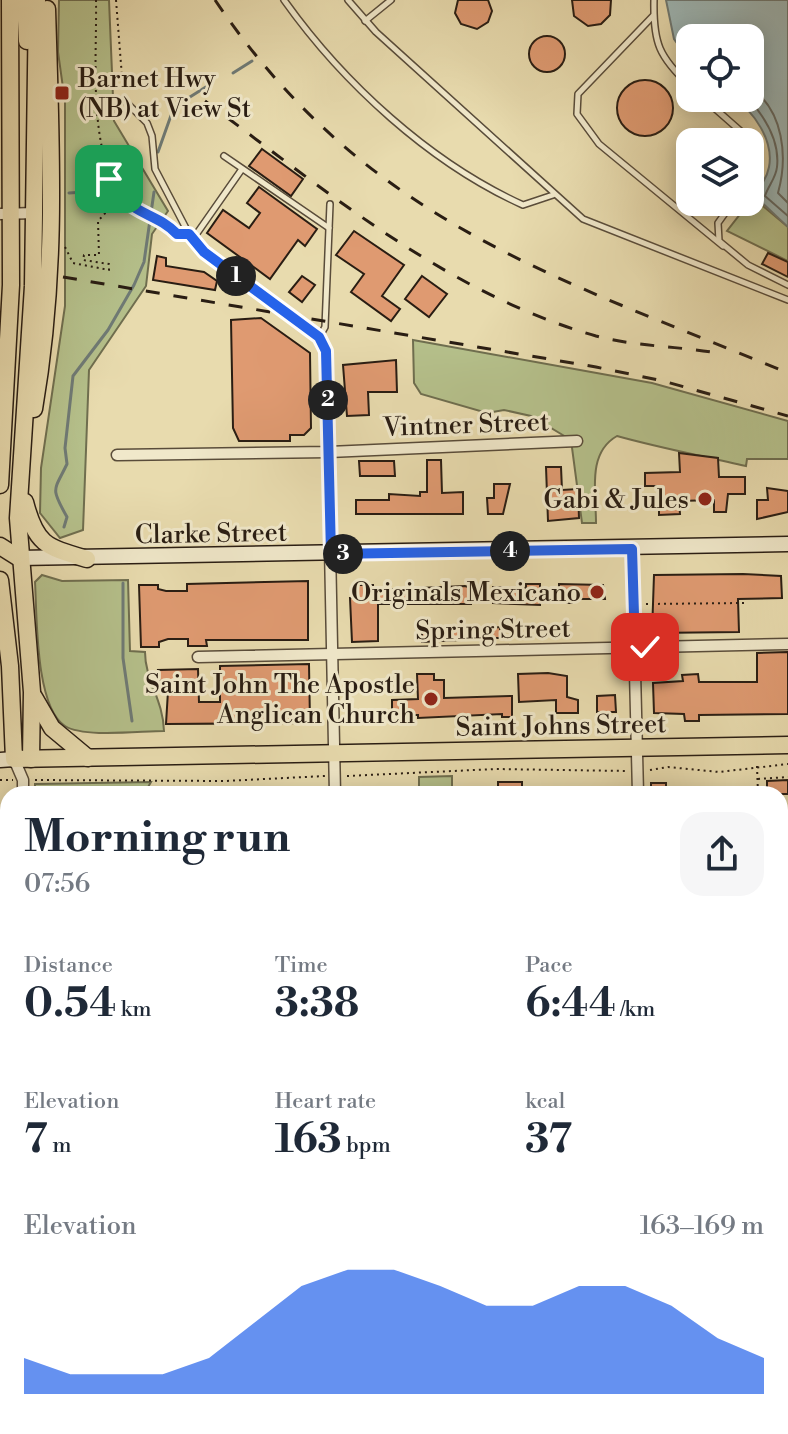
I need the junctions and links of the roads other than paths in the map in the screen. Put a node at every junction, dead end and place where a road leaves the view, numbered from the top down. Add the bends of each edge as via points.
1 (10, 0) edge
2 (25, 0) edge
3 (37, 0) edge
4 (47, 0) edge
5 (284, 0) edge
6 (348, 0) edge
7 (391, 0) edge
8 (654, 0) edge
9 (653, 16) junction
10 (365, 21) junction
11 (676, 71) edge
12 (35, 82) junction
13 (123, 99) road end
14 (719, 112) edge
15 (737, 128) edge
16 (224, 156) dead end
17 (242, 169) junction
18 (553, 195) junction
19 (330, 204) dead end
20 (35, 213) junction
21 (6, 214) edge
22 (723, 216) edge
23 (329, 228) junction
24 (191, 237) junction
25 (723, 246) junction
26 (788, 285) edge
27 (788, 300) edge
28 (319, 337) junction
29 (25, 441) junction
30 (577, 441) dead end
31 (329, 452) junction
32 (117, 455) dead end
33 (0, 485) edge
34 (21, 489) junction
35 (788, 544) edge
36 (0, 546) edge
37 (632, 549) junction
38 (331, 554) junction
39 (19, 558) junction
40 (87, 559) junction
41 (0, 580) edge
42 (788, 644) edge
43 (635, 648) junction
44 (333, 655) junction
45 (198, 657) dead end
46 (32, 692) junction
47 (788, 745) edge
48 (637, 748) junction
49 (335, 754) junction
50 (88, 758) junction
51 (15, 759) edge
52 (23, 786) edge
53 (335, 786) edge
54 (638, 786) edge

1 - 21 main road
2 - 12 main road
3 - 12 main road
4 - 29 main road via 51,287 45,350
5 - 18 lane via 360,87 438,156 523,205
6 - 10 lane
7 - 10 lane
8 - 9 lane
9 - 11 lane via 663,58
9 - 25 lane via 578,94 577,114 609,153
10 - 18 lane
12 - 20 main road
13 - 24 lane via 147,123 155,169
14 - 15 lane
16 - 17 lane
17 - 23 lane
17 - 24 lane
18 - 27 lane via 595,225
19 - 23 lane
20 - 21 street
20 - 29 main road
21 - 33 main road
22 - 25 lane via 717,235
23 - 28 lane via 325,327
24 - 28 street
25 - 26 lane
28 - 31 street via 326,351
29 - 34 main road
30 - 31 street, Vintner Street
31 - 32 street, Vintner Street
31 - 38 street
34 - 39 main road
34 - 40 main road via 39,539
35 - 37 main road, Clarke Street
36 - 39 main road
37 - 38 main road, Clarke Street
37 - 43 street
38 - 40 main road, Clarke Street
38 - 44 street
39 - 40 main road, Clarke Street
39 - 46 main road
41 - 51 main road
42 - 43 street, Spring Street
43 - 44 street, Spring Street
43 - 48 street
44 - 45 street, Spring Street
44 - 49 street
46 - 50 main road via 52,728
46 - 51 main road
47 - 48 main road, Saint Johns Street
48 - 49 main road, Saint Johns Street
48 - 54 street
49 - 50 main road, Saint Johns Street
49 - 53 street
50 - 51 main road, Saint Johns Street
51 - 52 street

